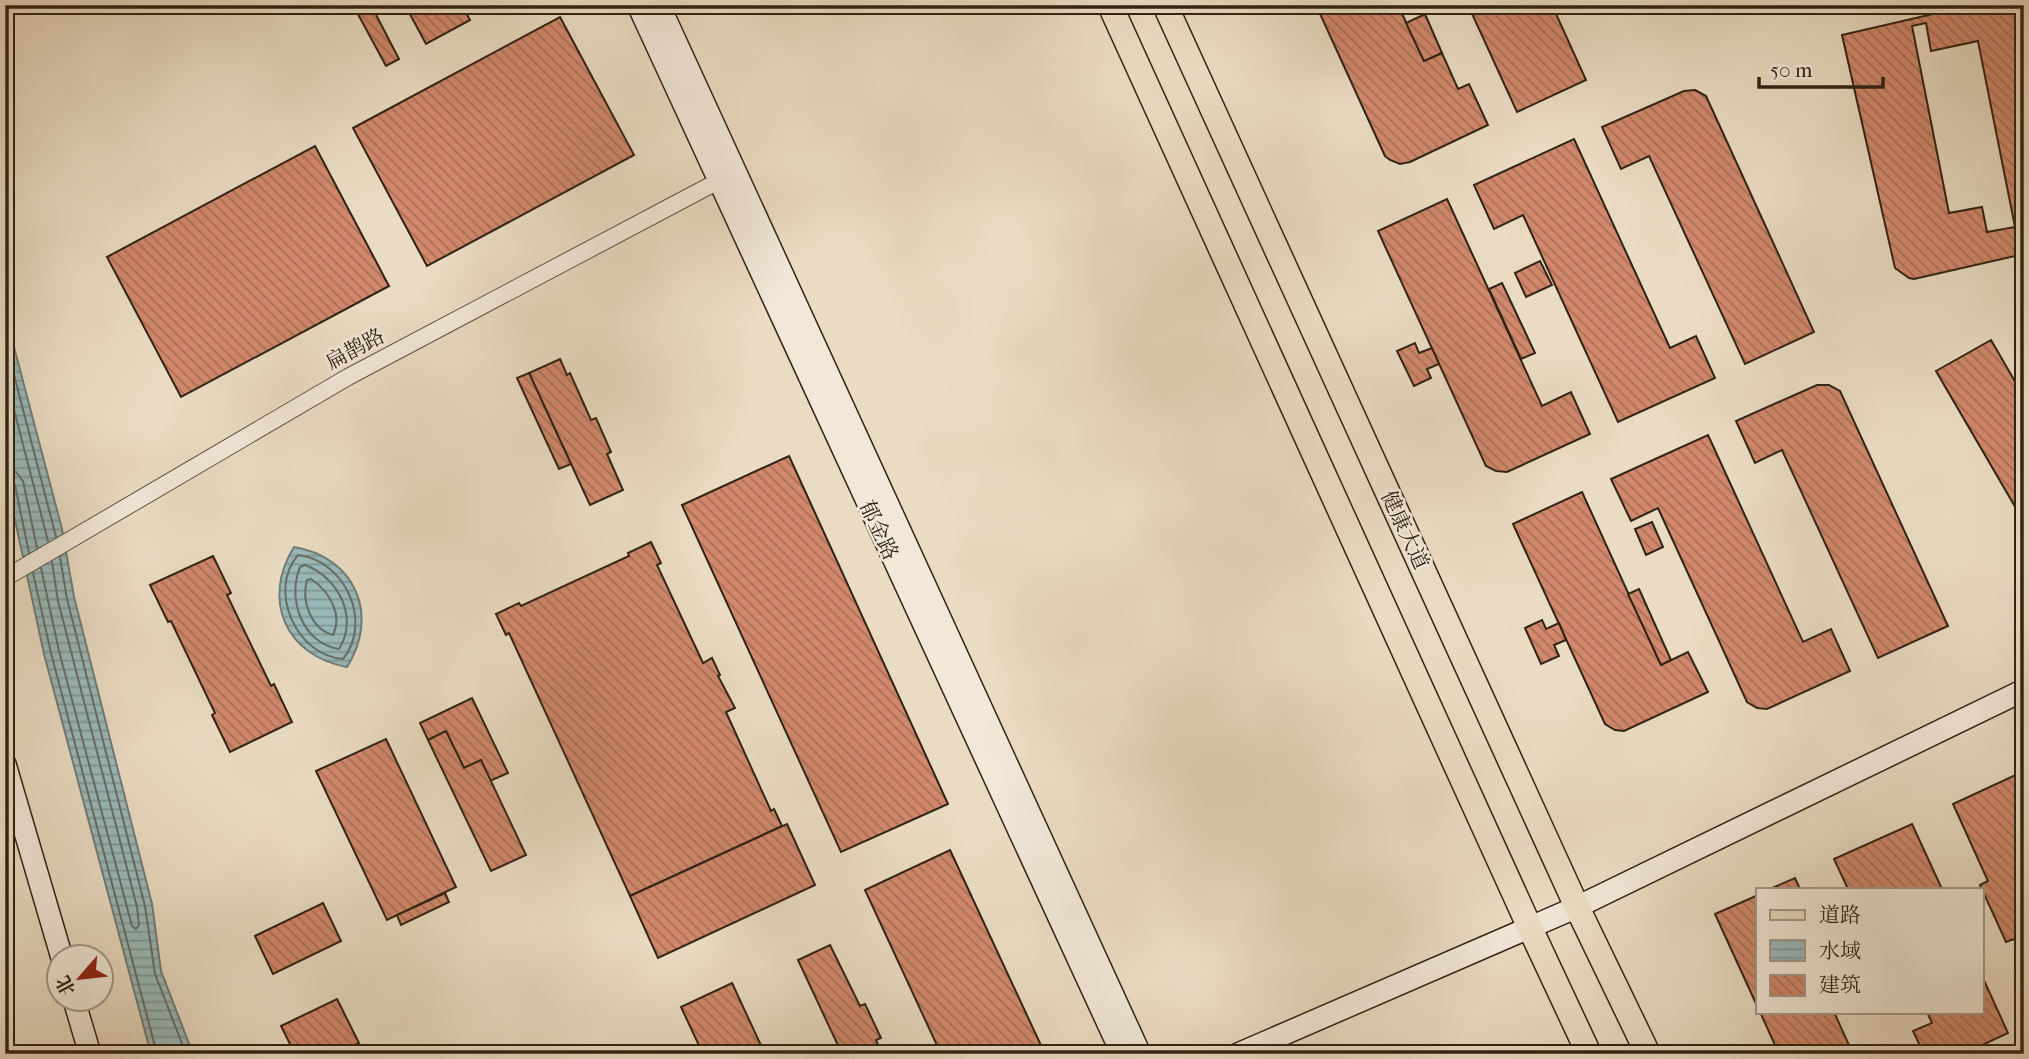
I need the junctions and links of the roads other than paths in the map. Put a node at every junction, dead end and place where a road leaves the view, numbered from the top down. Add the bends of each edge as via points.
1 (638, 5) edge
2 (659, 5) edge
3 (1110, 5) edge
4 (1165, 5) edge
5 (727, 177) junction
6 (5, 578) edge
7 (2024, 690) edge
8 (5, 764) edge
9 (1577, 907) junction
10 (1530, 928) junction
11 (58, 944) edge
12 (78, 1014) edge
13 (90, 1054) edge
14 (1122, 1054) edge
15 (1140, 1054) edge
16 (1238, 1054) edge
17 (1589, 1054) edge
18 (1648, 1054) edge

1 - 5 street, 郁金路
2 - 5 street, 郁金路
3 - 10 main road
4 - 9 main road, 健康大道
5 - 6 street, 扁鹊路 via 348,377
5 - 14 street, 郁金路
5 - 15 street, 郁金路
7 - 9 street
8 - 11 street
9 - 10 street
9 - 18 main road, 健康大道
10 - 16 street
10 - 17 main road
12 - 13 street

